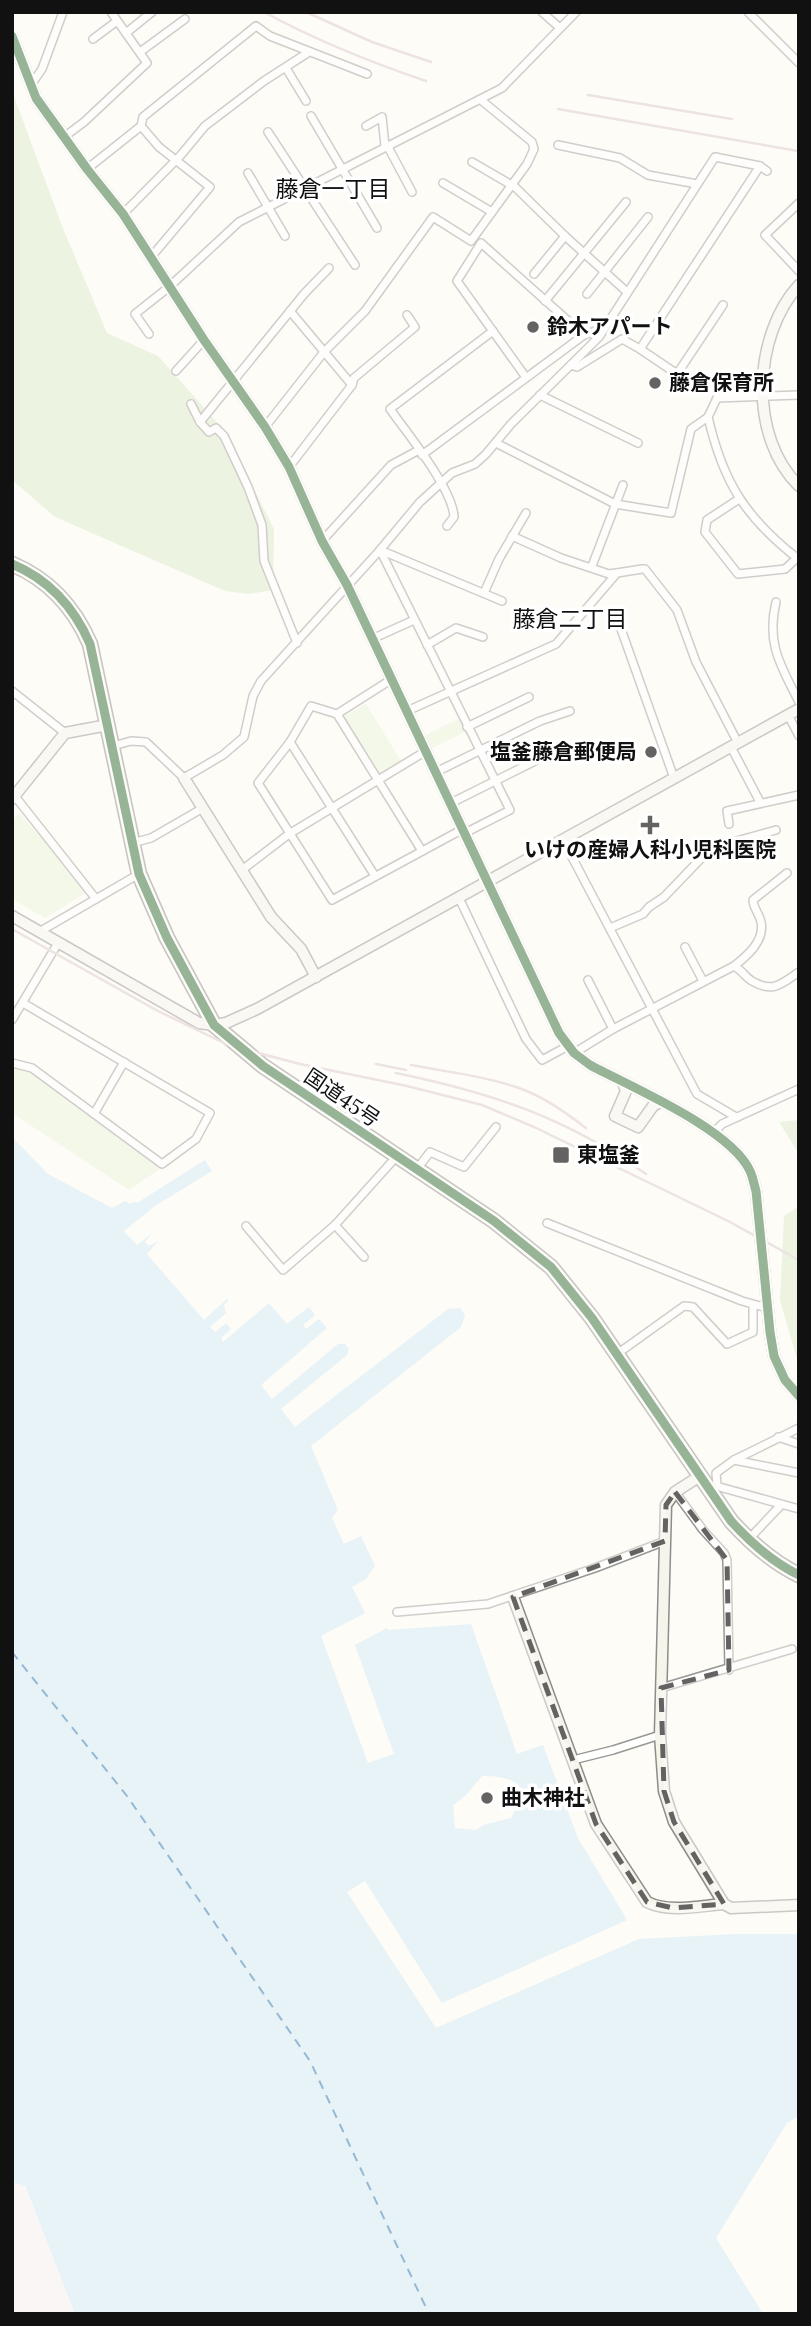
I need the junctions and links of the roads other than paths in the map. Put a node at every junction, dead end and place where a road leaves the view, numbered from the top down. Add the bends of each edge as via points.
1 (63, 12) edge
2 (111, 12) edge
3 (152, 12) edge
4 (542, 12) edge
5 (576, 12) edge
6 (748, 12) edge
7 (185, 19) dead end
8 (117, 21) junction
9 (560, 28) junction
10 (126, 33) junction
11 (12, 36) edge
12 (93, 39) dead end
13 (140, 52) junction
14 (309, 52) junction
15 (799, 64) edge
16 (286, 68) junction
17 (366, 74) dead end
18 (31, 85) junction
19 (481, 100) junction
20 (306, 102) dead end
21 (311, 116) dead end
22 (141, 126) junction
23 (366, 126) dead end
24 (268, 132) dead end
25 (64, 137) junction
26 (386, 145) junction
27 (558, 145) dead end
28 (176, 160) junction
29 (472, 162) dead end
30 (87, 169) junction
31 (341, 169) junction
32 (248, 173) dead end
33 (443, 183) dead end
34 (697, 184) junction
35 (511, 186) junction
36 (305, 189) junction
37 (412, 192) dead end
38 (626, 202) dead end
39 (799, 203) edge
40 (269, 207) junction
41 (492, 212) junction
42 (123, 214) junction
43 (648, 217) dead end
44 (377, 228) dead end
45 (285, 236) dead end
46 (565, 236) junction
47 (585, 254) junction
48 (152, 256) junction
49 (355, 265) dead end
50 (329, 268) dead end
51 (799, 271) edge
52 (605, 272) junction
53 (534, 274) dead end
54 (799, 285) edge
55 (169, 287) junction
56 (627, 292) junction
57 (587, 294) dead end
58 (545, 301) junction
59 (723, 305) dead end
60 (290, 311) junction
61 (407, 315) dead end
62 (604, 328) junction
63 (493, 331) junction
64 (149, 334) dead end
65 (583, 335) junction
66 (204, 340) junction
67 (640, 349) junction
68 (324, 352) junction
69 (571, 365) junction
70 (176, 371) dead end
71 (677, 374) junction
72 (525, 376) junction
73 (686, 380) dead end
74 (234, 382) junction
75 (352, 384) junction
76 (540, 395) junction
77 (799, 395) edge
78 (762, 396) junction
79 (191, 404) dead end
80 (708, 417) junction
81 (200, 422) junction
82 (265, 427) junction
83 (496, 443) junction
84 (638, 443) dead end
85 (421, 452) junction
86 (289, 467) junction
87 (441, 483) junction
88 (623, 485) dead end
89 (799, 486) edge
90 (739, 499) junction
91 (615, 504) junction
92 (526, 513) dead end
93 (447, 526) dead end
94 (512, 536) junction
95 (322, 541) junction
96 (380, 550) junction
97 (798, 557) edge
98 (12, 564) edge
99 (592, 566) junction
100 (617, 573) junction
101 (346, 585) junction
102 (484, 593) junction
103 (502, 601) dead end
104 (776, 602) dead end
105 (414, 620) junction
106 (621, 629) dead end
107 (483, 637) dead end
108 (372, 639) junction
109 (297, 643) junction
110 (427, 645) junction
111 (391, 680) junction
112 (450, 690) junction
113 (12, 691) edge
114 (529, 697) dead end
115 (799, 702) edge
116 (799, 709) edge
117 (407, 711) junction
118 (570, 711) dead end
119 (337, 714) junction
120 (788, 715) junction
121 (108, 725) junction
122 (467, 726) junction
123 (65, 733) junction
124 (799, 736) edge
125 (290, 742) junction
126 (735, 745) junction
127 (113, 746) junction
128 (426, 751) junction
129 (479, 751) junction
130 (547, 755) dead end
131 (436, 772) junction
132 (184, 778) junction
133 (674, 778) junction
134 (378, 780) junction
135 (495, 781) junction
136 (13, 795) edge
137 (799, 795) edge
138 (451, 803) junction
139 (760, 803) junction
140 (204, 808) junction
141 (333, 808) junction
142 (729, 824) dead end
143 (776, 830) dead end
144 (464, 831) junction
145 (289, 835) junction
146 (563, 840) junction
147 (131, 843) junction
148 (422, 851) junction
149 (242, 870) junction
150 (787, 873) dead end
151 (139, 874) junction
152 (375, 876) junction
153 (488, 882) junction
154 (459, 898) junction
155 (96, 899) junction
156 (12, 916) edge
157 (610, 928) junction
158 (38, 932) junction
159 (58, 943) junction
160 (685, 947) dead end
161 (734, 966) junction
162 (798, 975) edge
163 (316, 977) junction
164 (588, 980) dead end
165 (704, 982) junction
166 (23, 1003) junction
167 (654, 1009) junction
168 (12, 1020) edge
169 (214, 1025) junction
170 (613, 1029) junction
171 (571, 1049) junction
172 (124, 1062) junction
173 (12, 1063) edge
174 (624, 1083) junction
175 (799, 1089) edge
176 (660, 1102) junction
177 (93, 1114) junction
178 (736, 1117) junction
179 (496, 1127) dead end
180 (714, 1132) junction
181 (397, 1156) junction
182 (416, 1169) junction
183 (547, 1223) dead end
184 (335, 1225) junction
185 (247, 1226) dead end
186 (364, 1258) dead end
187 (752, 1305) junction
188 (767, 1308) junction
189 (617, 1354) junction
190 (799, 1396) edge
191 (799, 1429) edge
192 (778, 1437) junction
193 (799, 1444) edge
194 (734, 1460) junction
195 (799, 1473) edge
196 (700, 1476) junction
197 (713, 1488) junction
198 (675, 1492) junction
199 (781, 1505) junction
200 (799, 1509) edge
201 (748, 1540) junction
202 (665, 1541) junction
203 (799, 1574) edge
204 (513, 1597) junction
205 (397, 1612) dead end
206 (792, 1649) dead end
207 (729, 1670) junction
208 (661, 1688) junction
209 (660, 1735) junction
210 (573, 1759) junction
211 (724, 1904) junction
212 (799, 1905) edge

1 - 18 street via 42,69
2 - 8 street
3 - 10 street
4 - 9 street
5 - 9 street
6 - 15 street
7 - 13 street
8 - 10 street
8 - 12 street
9 - 19 street via 502,88
10 - 13 street
11 - 18 street
13 - 25 street via 147,62
14 - 16 street
14 - 17 street
14 - 22 street via 256,26 143,117
16 - 20 street
16 - 28 street via 205,126
18 - 25 street
19 - 26 street
19 - 35 street via 515,126 534,149
21 - 31 street
22 - 28 street
22 - 30 street
23 - 26 street via 382,117
24 - 36 street
25 - 30 street
26 - 31 street
26 - 37 street
27 - 34 street via 620,158 648,175
28 - 42 street
28 - 48 street via 210,187
29 - 35 street
30 - 42 street
31 - 36 street
31 - 44 street
32 - 40 street
33 - 41 street
34 - 56 street
34 - 67 street via 715,158 764,168
35 - 41 street
35 - 46 street
36 - 40 street
36 - 49 street
38 - 47 street
39 - 51 street via 765,235
40 - 45 street
40 - 55 street via 239,222
41 - 68 street via 471,241 433,217 365,311
42 - 48 street
43 - 52 street
46 - 47 street
46 - 53 street
47 - 52 street
47 - 58 street
48 - 55 street
50 - 60 street
52 - 56 street
52 - 57 street
54 - 78 street via 776,317 764,362
55 - 64 street via 135,314
55 - 66 street
56 - 62 street
58 - 63 street via 481,243 457,281
58 - 65 street
59 - 71 street
60 - 68 street
60 - 74 street
61 - 75 street via 415,327
62 - 65 street
62 - 69 street
63 - 72 street
63 - 85 street via 390,409
65 - 72 street
66 - 70 street
66 - 74 street
67 - 69 street via 622,339 577,367
67 - 71 street
68 - 75 street
68 - 82 street
69 - 76 street
71 - 73 street
72 - 85 street
74 - 81 street
74 - 82 street
75 - 86 street
76 - 83 street
76 - 84 street
77 - 78 street
78 - 80 street via 717,398
78 - 89 street via 780,460
79 - 81 street
80 - 90 street via 724,470
80 - 91 street via 691,429 671,513
81 - 109 street via 209,432 216,428 224,436 248,487 262,525 264,561
82 - 86 street
83 - 87 street via 475,464
83 - 91 street
85 - 87 street
85 - 95 street via 391,465
86 - 95 street
87 - 93 street via 454,510
87 - 96 street via 408,514
88 - 91 street
90 - 97 street via 766,532
90 - 97 street via 707,520 705,532 738,574 785,569
91 - 99 street
92 - 94 street
94 - 99 street
94 - 102 street
95 - 101 street
96 - 101 street
96 - 102 street
96 - 105 street
98 - 121 highway, 国道45号 via 41,579 75,613 95,658
99 - 100 street
100 - 112 street via 556,644
100 - 126 street via 645,569 677,610
101 - 108 street
101 - 109 street
102 - 103 street
104 - 115 street via 772,618 775,655
105 - 108 street
105 - 110 street
106 - 133 street
107 - 110 street via 456,628
108 - 111 street
109 - 132 street via 261,681 244,737
110 - 112 street
111 - 117 street
111 - 119 street
112 - 117 street
112 - 122 street
113 - 123 street
114 - 122 street
116 - 120 street
117 - 128 street
118 - 129 street
119 - 125 street via 311,706
119 - 134 street
120 - 124 street
120 - 126 street
121 - 123 street
121 - 127 highway, 国道45号
122 - 129 street
123 - 136 street
125 - 141 street
125 - 145 street via 258,783
126 - 133 street
126 - 139 street
127 - 132 street via 146,742
127 - 147 highway, 国道45号
128 - 131 street
128 - 134 street
129 - 131 street
129 - 135 street
130 - 135 street
131 - 138 street
132 - 140 street
133 - 146 street
134 - 141 street
134 - 148 street
135 - 138 street
135 - 144 street via 510,810
136 - 155 street
137 - 139 street
138 - 144 street
139 - 142 street via 727,811
140 - 147 street via 151,838
140 - 149 street
141 - 145 street
141 - 152 street
143 - 157 street via 711,848 643,914
144 - 148 street
144 - 153 street
145 - 149 street
145 - 152 street via 332,900
146 - 153 street
146 - 157 street
147 - 151 highway, 国道45号
148 - 152 street
149 - 163 street via 271,917 301,949
150 - 161 street via 753,900 761,920 758,940
151 - 155 street
151 - 169 highway, 国道45号
153 - 154 street
153 - 171 street via 547,1010
154 - 163 street
154 - 171 street via 526,1039 542,1060
155 - 158 street
156 - 158 street
157 - 167 street
158 - 159 street
159 - 166 street
159 - 169 street via 199,1023
160 - 165 street
161 - 162 street via 751,981 769,987
161 - 165 street
163 - 169 street via 238,1019
164 - 170 street
165 - 167 street
166 - 168 street
166 - 172 street
167 - 170 street
167 - 178 street via 697,1094
169 - 181 highway, 国道45号 via 263,1066
170 - 171 street
171 - 174 street
172 - 177 street
172 - 177 street via 210,1113 196,1139 162,1164
173 - 177 street via 32,1068
174 - 176 street
174 - 176 street via 626,1091 615,1116 638,1128
175 - 178 street
176 - 180 street
178 - 180 street
179 - 182 street via 464,1167 430,1152
180 - 188 street via 749,1170 756,1192
181 - 182 highway, 国道45号
181 - 184 street
182 - 189 highway, 国道45号 via 495,1221 551,1267
183 - 187 street
184 - 185 street via 283,1270
184 - 186 street
187 - 188 street
187 - 189 street via 752,1332 727,1344 693,1307 684,1306
188 - 190 street via 774,1356
189 - 196 highway, 国道45号
191 - 192 street
192 - 193 street
192 - 194 street
194 - 195 street
194 - 197 street via 716,1473
196 - 197 highway, 国道45号
196 - 198 street
197 - 199 street
197 - 201 highway, 国道45号
198 - 202 street via 666,1505
198 - 207 street via 727,1560
199 - 200 street
199 - 201 street
201 - 203 highway, 国道45号
202 - 204 street
202 - 208 street
204 - 205 street via 488,1604
204 - 210 street
206 - 207 street
207 - 208 street
208 - 209 street
209 - 210 street
209 - 211 street via 664,1791 674,1822
210 - 211 street via 596,1824 647,1902 673,1908
211 - 212 street via 731,1908

